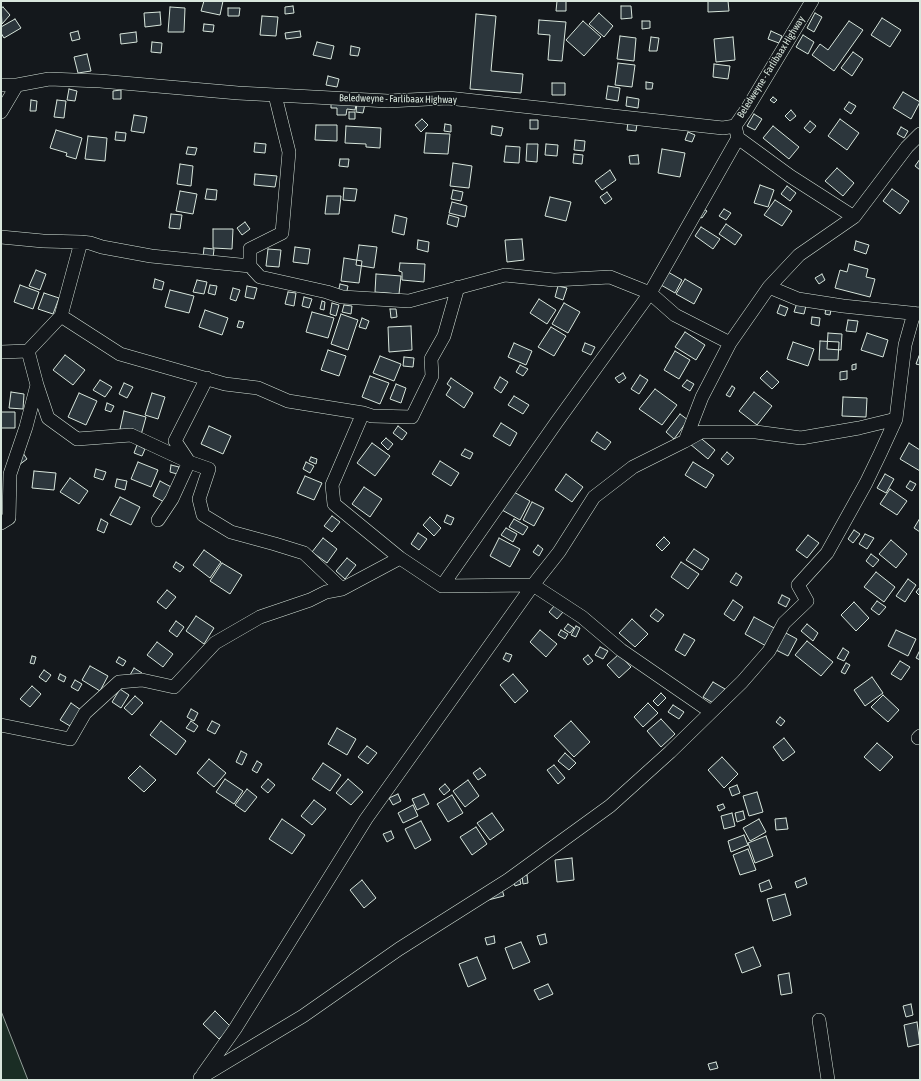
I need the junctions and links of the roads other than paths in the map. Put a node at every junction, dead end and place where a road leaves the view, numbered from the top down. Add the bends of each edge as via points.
1 (812, 1) edge
2 (1, 85) edge
3 (17, 85) junction
4 (275, 95) junction
5 (1, 112) edge
6 (736, 132) junction
7 (920, 134) edge
8 (854, 218) junction
9 (1, 237) edge
10 (80, 242) junction
11 (250, 266) junction
12 (458, 287) junction
13 (769, 287) junction
14 (650, 293) junction
15 (917, 314) edge
16 (61, 316) junction
17 (730, 343) junction
18 (28, 351) junction
19 (1, 352) edge
20 (206, 378) junction
21 (37, 385) junction
22 (363, 413) junction
23 (896, 419) junction
24 (685, 441) junction
25 (189, 462) junction
26 (158, 520) dead end
27 (1, 523) edge
28 (400, 558) junction
29 (533, 585) junction
30 (442, 586) junction
31 (342, 589) junction
32 (711, 712) junction
33 (1, 726) edge
34 (820, 1020) dead end
35 (197, 1079) edge
36 (828, 1080) edge

1 - 6 street, Beledweyne - Farlibaax Highway via 747,109
2 - 3 street, Beledweyne - Farlibaax Highway
3 - 4 street, Beledweyne - Farlibaax Highway via 49,79
3 - 5 street
4 - 6 street, Beledweyne - Farlibaax Highway via 388,101 448,98 723,128
4 - 11 street via 289,152 282,233 250,249
6 - 8 street via 790,176
6 - 14 street
7 - 8 street via 907,147
8 - 13 street via 798,255
9 - 10 street
10 - 11 street via 151,256
10 - 16 street
11 - 12 street via 260,277 342,297 409,301
12 - 14 street via 505,275 554,280 610,277
12 - 22 street via 444,336 432,359 432,376 412,417 372,416
13 - 15 street via 798,299
13 - 17 street
14 - 17 street via 675,315
14 - 30 street
15 - 23 street via 905,345
16 - 18 street
16 - 20 street via 120,354
17 - 24 street via 702,397
18 - 19 street
18 - 21 street
20 - 22 street via 225,384 258,388 288,401
20 - 25 street via 175,441
21 - 25 street via 48,418 77,439 131,435
21 - 27 street via 10,474 9,518
22 - 28 street via 332,485 334,504
23 - 24 street via 801,438 756,432 702,432
23 - 32 street via 866,483 827,554 798,585 807,601 784,623 769,652
24 - 29 street via 633,467 594,496 559,552
25 - 26 street via 172,499
25 - 31 street via 209,469 199,499 203,515 231,532 304,553
28 - 30 street
28 - 31 street
29 - 30 street
29 - 32 street via 582,617 621,650
29 - 35 street via 366,819 235,1029
31 - 33 street via 326,592 260,617 215,643 174,687 142,680 119,682 85,713 70,739
32 - 35 street via 610,806 508,880 399,949 303,1016
34 - 36 street

